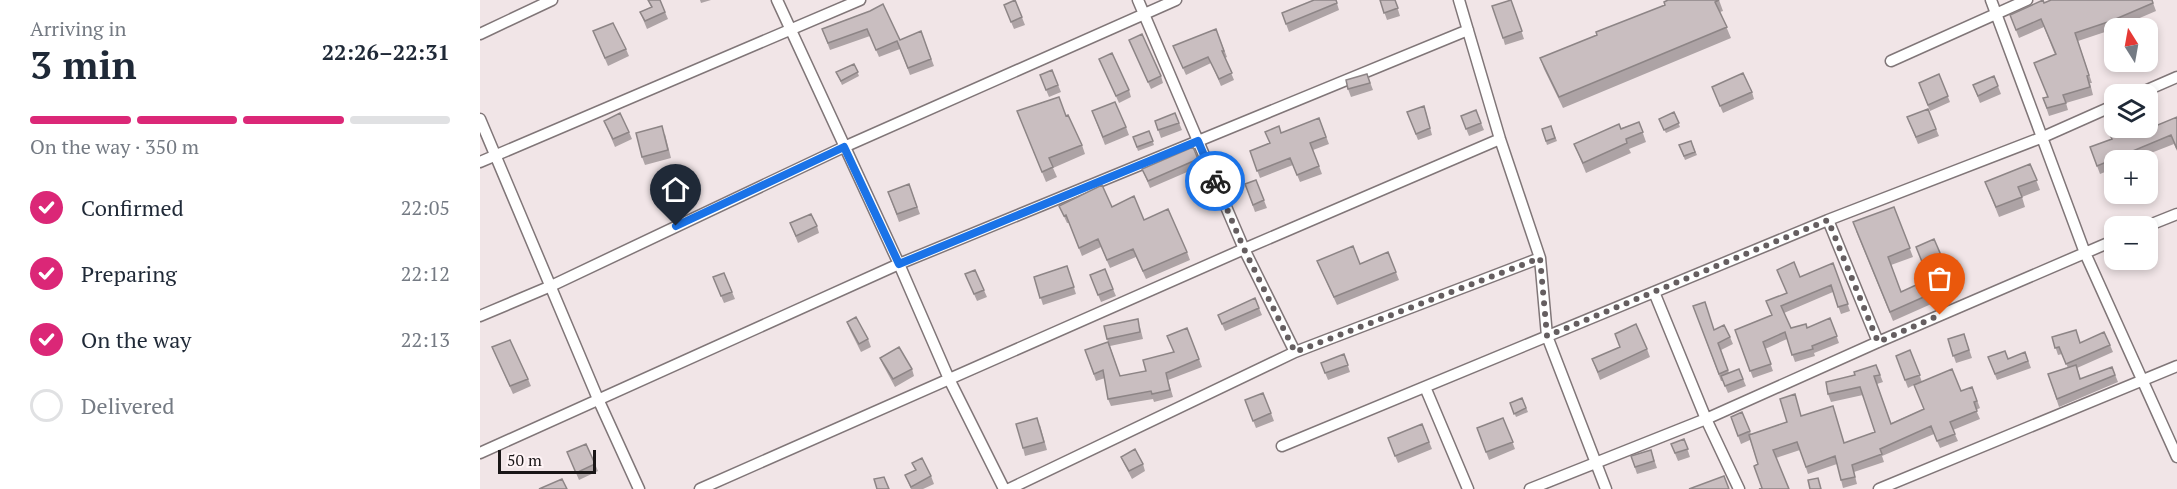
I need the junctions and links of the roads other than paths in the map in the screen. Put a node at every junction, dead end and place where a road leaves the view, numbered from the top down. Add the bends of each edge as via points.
1 (552, 0) edge
2 (777, 0) edge
3 (860, 0) edge
4 (1138, 0) edge
5 (1176, 0) edge
6 (1459, 0) edge
7 (1991, 0) edge
8 (2026, 0) edge
9 (1144, 12) junction
10 (1996, 13) junction
11 (790, 29) junction
12 (1468, 30) junction
13 (480, 34) edge
14 (1891, 61) dead end
15 (2177, 77) edge
16 (2158, 85) edge
17 (2104, 110) edge
18 (480, 119) edge
19 (2043, 137) junction
20 (1500, 140) junction
21 (1198, 141) junction
22 (844, 147) junction
23 (496, 154) junction
24 (480, 162) edge
25 (2177, 214) edge
26 (1828, 220) junction
27 (2158, 222) edge
28 (2104, 245) edge
29 (1244, 249) junction
30 (2085, 253) junction
31 (1540, 258) junction
32 (899, 264) junction
33 (551, 286) junction
34 (1654, 292) junction
35 (480, 316) edge
36 (1547, 336) junction
37 (1878, 342) junction
38 (1295, 352) junction
39 (2177, 366) edge
40 (949, 379) junction
41 (2143, 380) junction
42 (1425, 387) junction
43 (598, 399) junction
44 (1706, 419) junction
45 (1282, 446) dead end
46 (480, 453) edge
47 (2177, 457) edge
48 (1596, 462) junction
49 (639, 489) edge
50 (700, 489) edge
51 (1004, 489) edge
52 (1009, 489) edge
53 (1468, 489) edge
54 (1530, 489) edge
55 (1606, 489) edge
56 (1739, 489) edge
57 (1879, 489) edge

1 - 13 street
2 - 11 street
3 - 11 street
4 - 9 street
5 - 9 street
6 - 12 street
7 - 10 street
8 - 10 street
9 - 21 street
9 - 22 street
10 - 14 street
10 - 19 street
11 - 22 street
11 - 23 street
12 - 20 street
12 - 21 street
15 - 16 street
17 - 19 street
18 - 23 street
19 - 26 street
19 - 30 street
20 - 29 street
20 - 31 street
21 - 29 street
21 - 32 street
22 - 32 street
22 - 33 street
23 - 24 street
23 - 33 street
25 - 27 street
26 - 34 street
26 - 37 street
28 - 30 street
29 - 38 street
29 - 40 street
30 - 37 street
30 - 41 street
31 - 36 street
31 - 38 street
32 - 40 street
32 - 43 street
33 - 35 street
33 - 43 street
34 - 36 street
34 - 44 street
36 - 42 street
36 - 48 street
37 - 44 street
38 - 52 street
39 - 41 street
40 - 50 street
40 - 51 street
41 - 47 street
41 - 57 street
42 - 45 street
42 - 53 street
43 - 46 street
43 - 49 street
44 - 48 street
44 - 56 street
48 - 54 street
48 - 55 street

